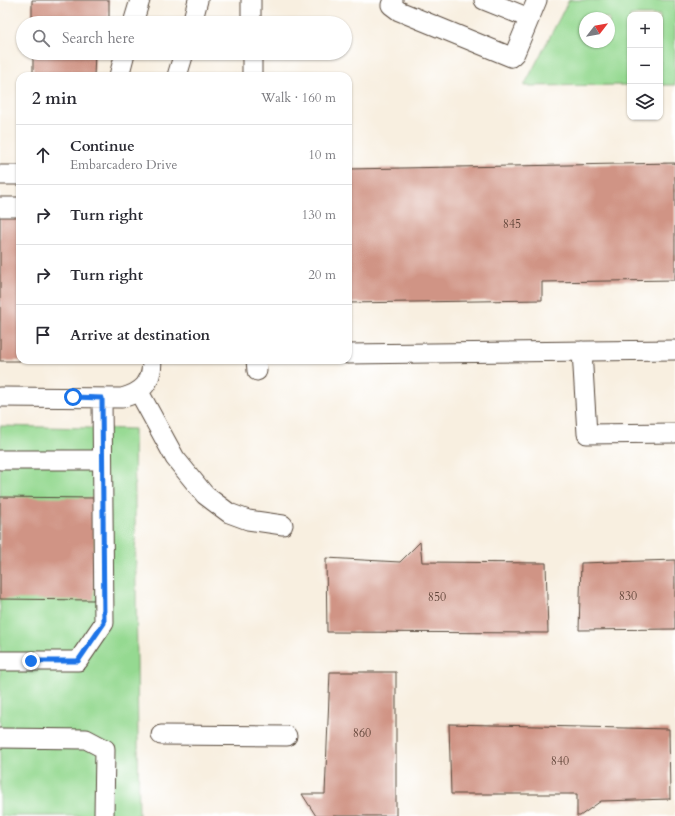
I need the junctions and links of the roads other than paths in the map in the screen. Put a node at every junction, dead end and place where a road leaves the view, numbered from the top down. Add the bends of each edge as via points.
1 (140, 0) edge
2 (198, 0) edge
3 (251, 0) edge
4 (393, 0) edge
5 (484, 0) edge
6 (537, 0) edge
7 (135, 16) edge
8 (194, 16) edge
9 (251, 16) edge
10 (529, 18) junction
11 (123, 60) edge
12 (182, 60) edge
13 (252, 60) edge
14 (120, 72) edge
15 (178, 72) edge
16 (252, 72) edge
17 (0, 176) edge
18 (16, 176) edge
19 (0, 207) edge
20 (16, 207) edge
21 (675, 350) edge
22 (582, 351) junction
23 (352, 354) edge
24 (152, 364) edge
25 (139, 392) junction
26 (0, 397) edge
27 (102, 398) junction
28 (675, 433) edge
29 (0, 460) edge
30 (102, 460) junction
31 (283, 525) dead end
32 (0, 661) edge
33 (162, 736) dead end
34 (287, 736) dead end
35 (0, 738) edge
36 (104, 816) edge

1 - 7 street
2 - 8 street
3 - 9 street
4 - 10 street via 392,5 399,11 511,56 515,53
5 - 10 street
6 - 10 street
11 - 14 street
12 - 15 street
13 - 16 street
17 - 18 street
19 - 20 street
21 - 22 street
22 - 23 street
22 - 28 street via 587,434
24 - 25 street via 150,379
25 - 27 street via 122,398
25 - 31 street via 175,458 205,495 229,513 248,520
26 - 27 street
27 - 30 street
29 - 30 street
30 - 32 street via 104,623 78,661
33 - 34 street
35 - 36 street via 86,739 105,749

